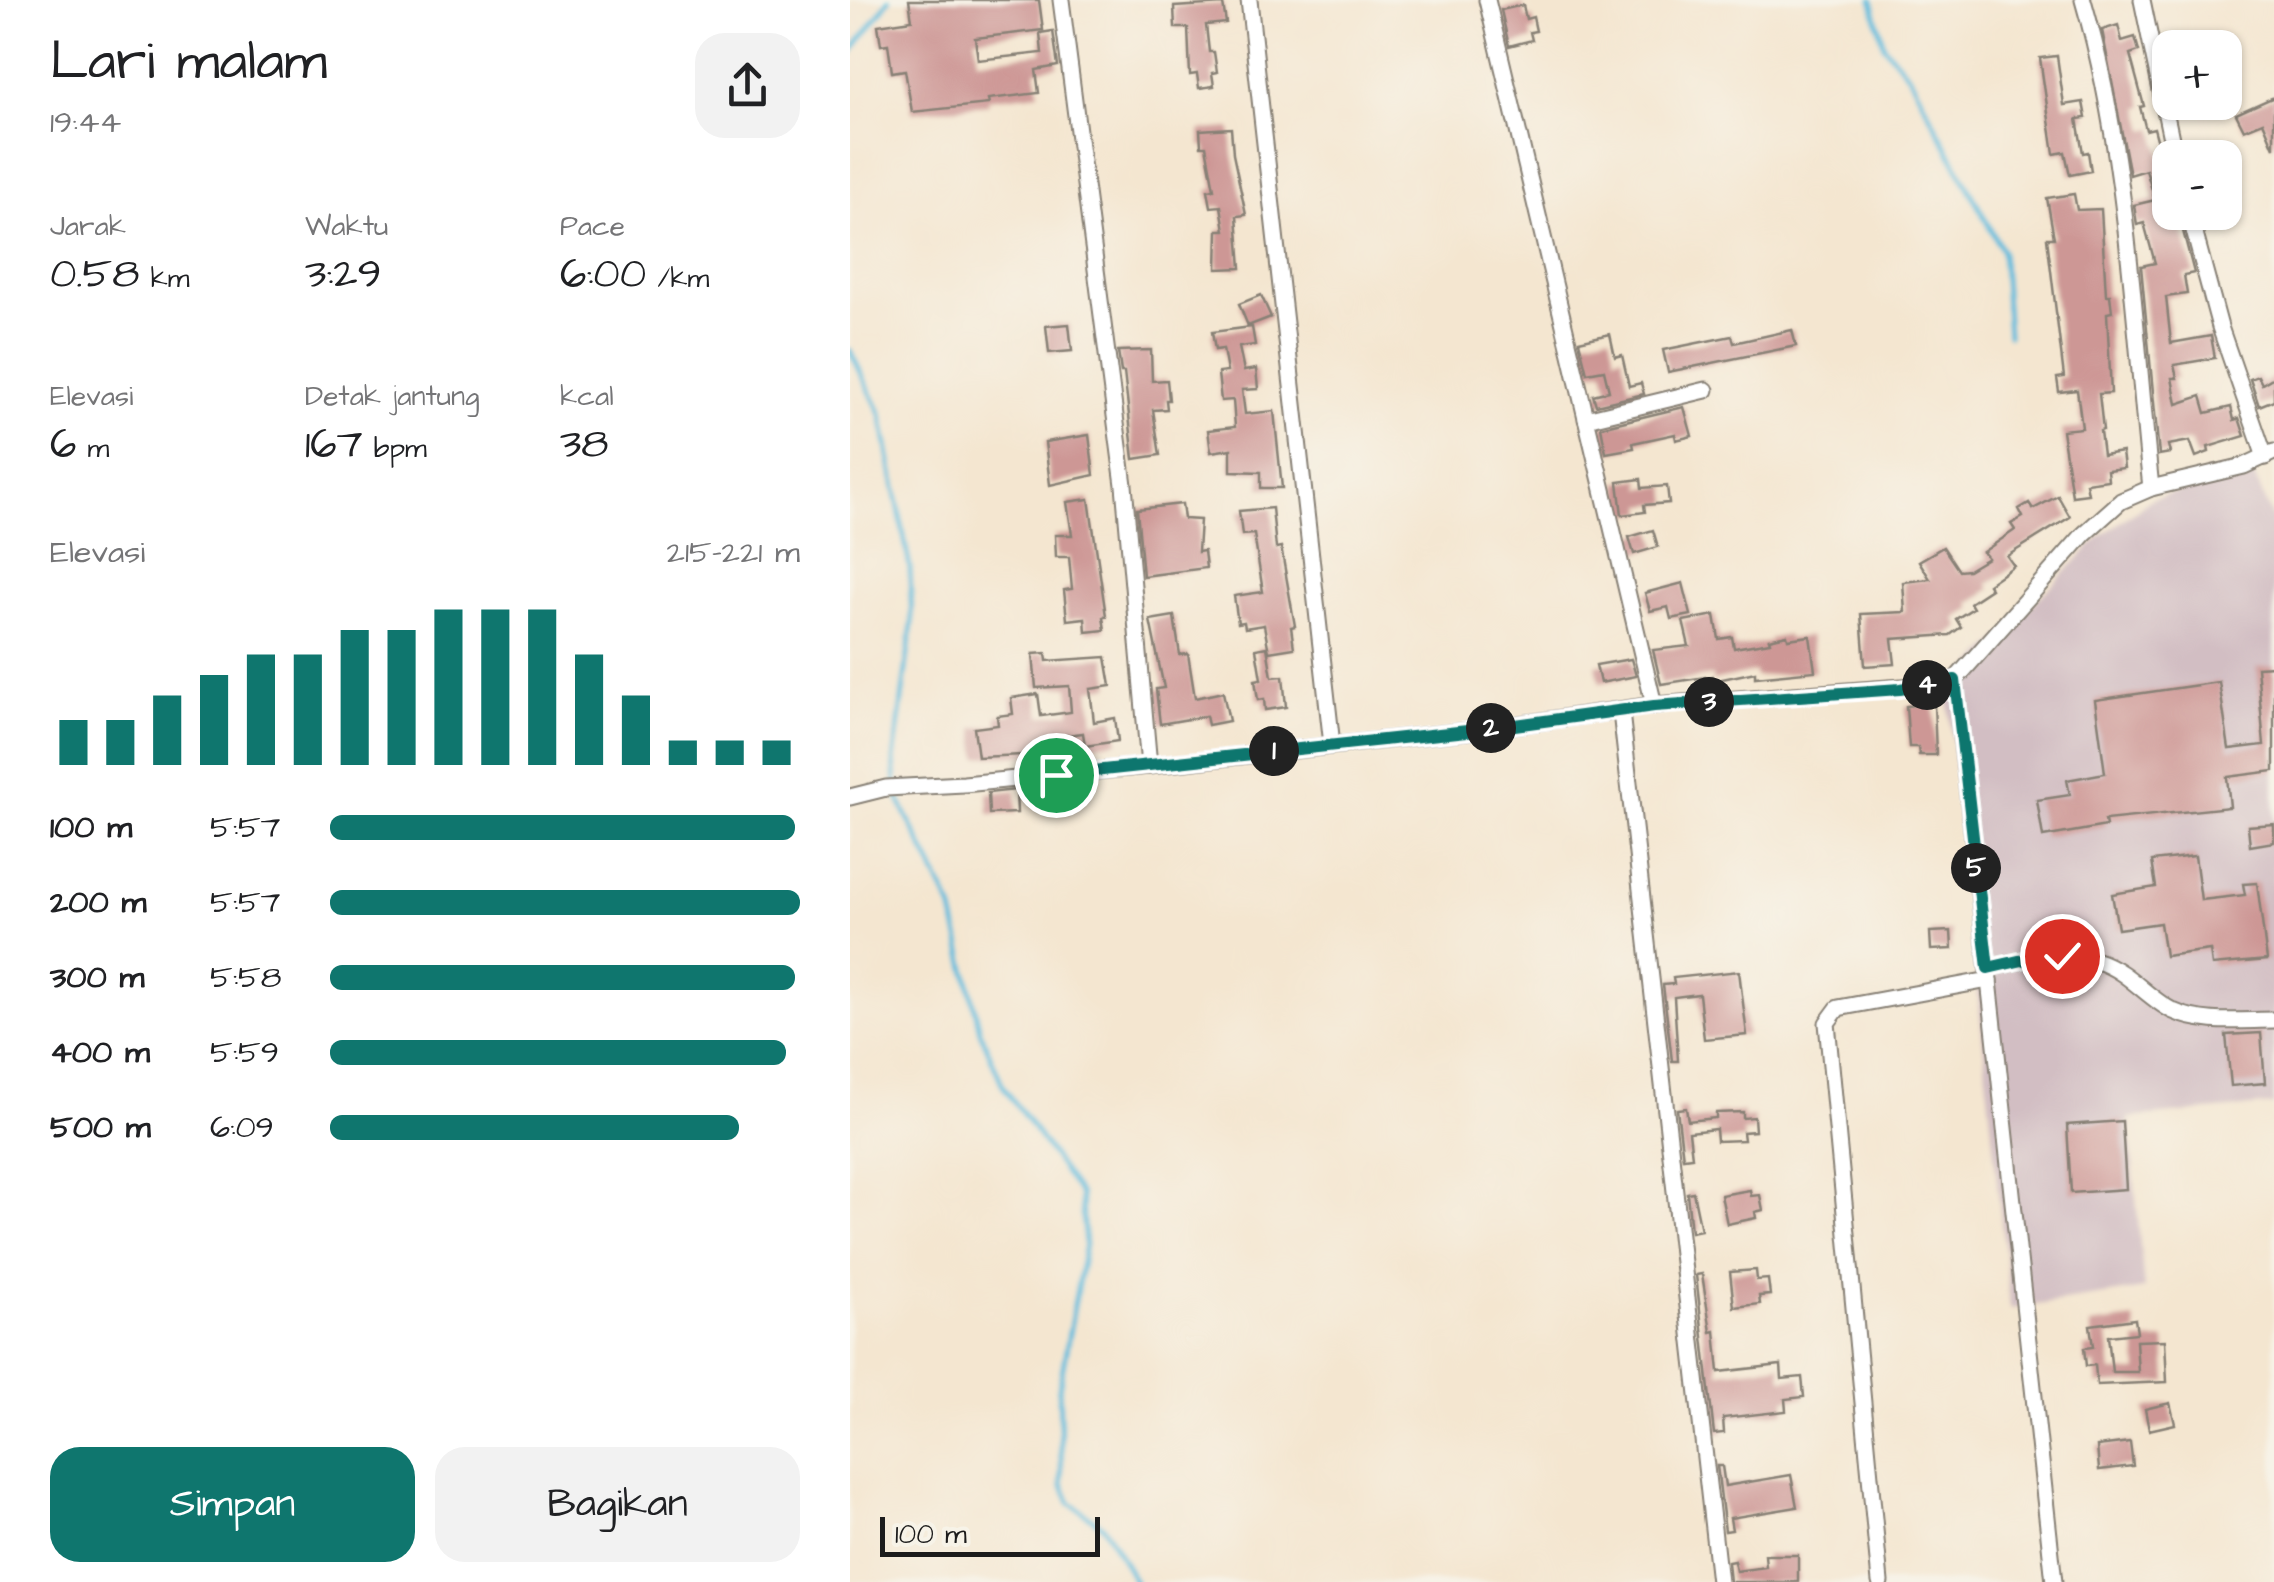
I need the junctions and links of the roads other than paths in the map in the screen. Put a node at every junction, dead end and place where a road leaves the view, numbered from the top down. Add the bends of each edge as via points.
1 (1061, 0) edge
2 (1249, 0) edge
3 (1486, 0) edge
4 (2083, 0) edge
5 (2142, 0) edge
6 (2171, 140) edge
7 (2194, 230) edge
8 (1706, 390) dead end
9 (1586, 418) junction
10 (2270, 454) edge
11 (2151, 488) junction
12 (1955, 680) junction
13 (1654, 706) junction
14 (1621, 712) junction
15 (1332, 744) junction
16 (1149, 766) junction
17 (850, 797) edge
18 (1988, 974) junction
19 (2274, 1020) edge
20 (1719, 1582) edge
21 (1880, 1582) edge
22 (2054, 1582) edge

1 - 16 street via 1124,485
2 - 15 street
3 - 9 street
4 - 11 street via 2120,192
5 - 6 street
7 - 10 street via 2220,327
8 - 9 street
9 - 13 street
10 - 11 street
11 - 12 street via 2121,502 2084,534
12 - 13 street
12 - 18 street
13 - 14 street
14 - 15 street
14 - 20 street
15 - 16 street
16 - 17 street via 886,788
18 - 19 street via 2040,956 2086,956 2173,1011 2203,1020
18 - 21 street via 1838,1008 1827,1023
18 - 22 street

